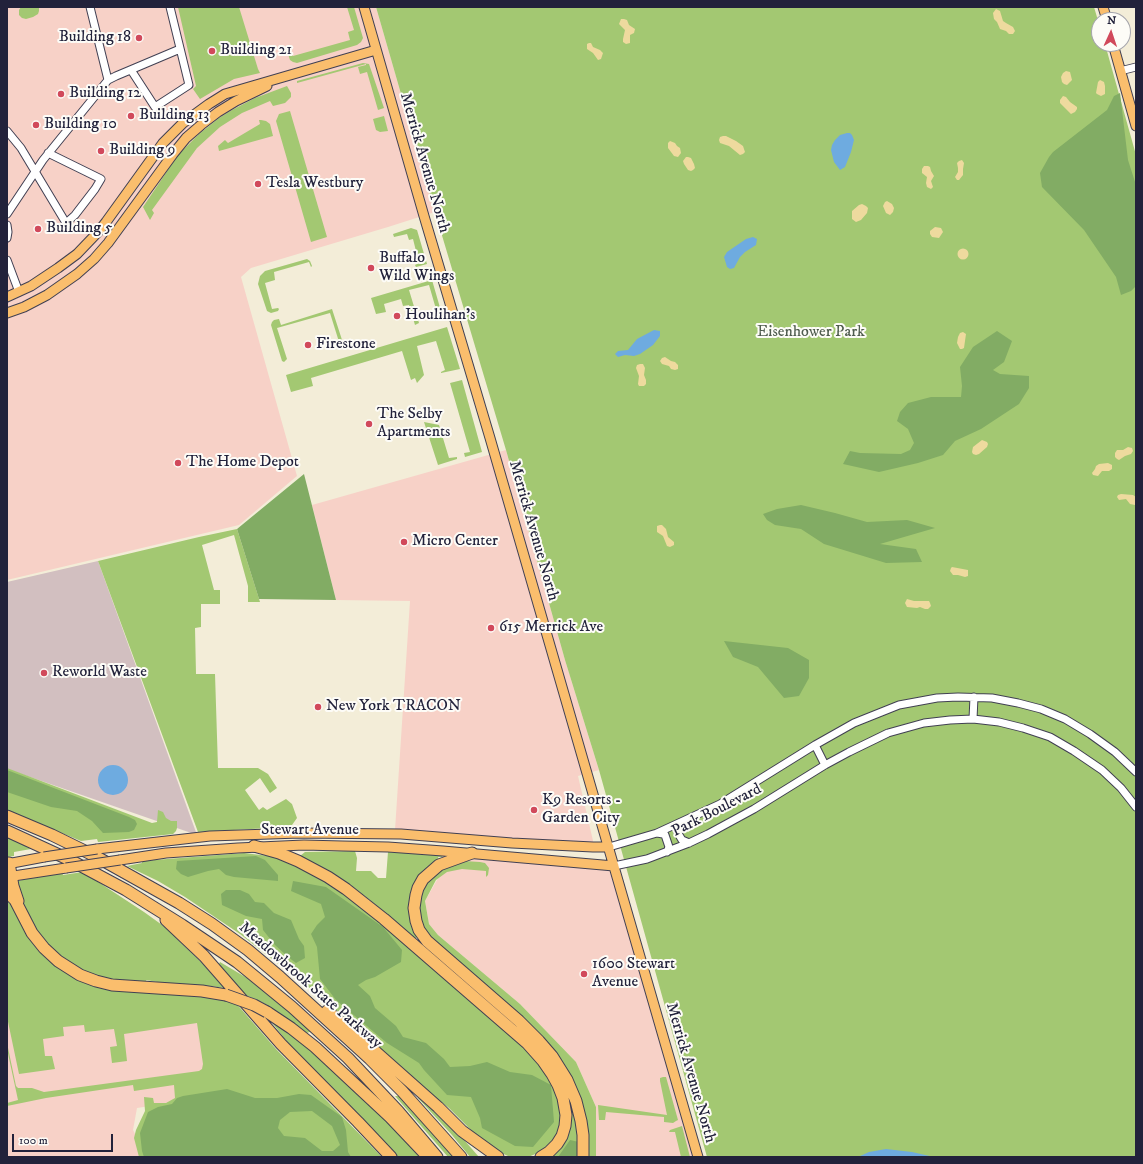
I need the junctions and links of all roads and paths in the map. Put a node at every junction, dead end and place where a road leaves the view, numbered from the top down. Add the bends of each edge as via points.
1 (90, 7) edge
2 (170, 7) edge
3 (364, 7) edge
4 (180, 49) junction
5 (376, 50) junction
6 (1115, 52) edge
7 (1136, 67) edge
8 (131, 70) junction
9 (1120, 71) junction
10 (290, 75) junction
11 (108, 80) junction
12 (1136, 126) edge
13 (7, 131) edge
14 (48, 153) junction
15 (35, 172) junction
16 (112, 213) junction
17 (7, 214) edge
18 (129, 214) junction
19 (7, 225) edge
20 (7, 238) edge
21 (7, 260) edge
22 (19, 292) junction
23 (7, 297) edge
24 (7, 313) edge
25 (974, 697) junction
26 (973, 719) junction
27 (815, 745) junction
28 (825, 765) junction
29 (1136, 772) edge
30 (1136, 807) edge
31 (7, 816) edge
32 (679, 823) junction
33 (7, 831) edge
34 (300, 833) junction
35 (313, 833) junction
36 (657, 833) junction
37 (401, 834) junction
38 (432, 836) junction
39 (689, 843) junction
40 (304, 845) junction
41 (254, 846) junction
42 (388, 847) junction
43 (609, 847) junction
44 (443, 850) junction
45 (667, 852) junction
46 (472, 853) junction
47 (8, 863) edge
48 (614, 866) junction
49 (9, 876) edge
50 (7, 892) edge
51 (145, 901) junction
52 (24, 918) junction
53 (290, 986) junction
54 (243, 1000) junction
55 (462, 1130) junction
56 (391, 1157) edge
57 (428, 1157) edge
58 (437, 1157) edge
59 (461, 1157) edge
60 (484, 1157) edge
61 (498, 1157) edge
62 (541, 1157) edge
63 (583, 1157) edge
64 (698, 1157) edge

1 - 11 street
2 - 4 street
3 - 5 main road, Merrick Avenue North
4 - 8 street
4 - 8 street via 189,85 155,107
5 - 10 main road
5 - 43 main road, Merrick Avenue North
6 - 9 main road
7 - 9 street
8 - 11 street
9 - 12 main road
10 - 16 main road via 226,94 190,117 163,143
10 - 18 main road via 236,101 193,131
11 - 14 street
13 - 15 street via 18,142
14 - 15 street
14 - 15 street via 101,179 75,215 66,223
15 - 17 street
16 - 18 main road via 122,211
16 - 22 main road via 77,254
18 - 24 main road via 101,251 76,274 47,295
19 - 20 street
21 - 22 street
22 - 23 main road
25 - 26 street
25 - 27 street, Park Boulevard via 937,698 899,705 854,723
25 - 29 street, Park Boulevard via 1018,703 1065,719 1116,752
26 - 28 street, Park Boulevard via 924,723 888,733
26 - 30 street, Park Boulevard via 999,722 1050,737 1102,770
27 - 28 street
27 - 32 street, Park Boulevard via 720,804
28 - 39 street, Park Boulevard via 754,809
31 - 53 highway, Meadowbrook State Parkway via 95,856 180,903 248,950
32 - 36 street, Park Boulevard
32 - 39 street via 677,829 682,840
33 - 51 highway, Meadowbrook State Parkway via 70,860
34 - 35 main road, Stewart Avenue
34 - 40 main road
34 - 47 main road, Stewart Avenue, bridge via 210,836 97,849
35 - 37 main road, Stewart Avenue
35 - 40 main road
36 - 43 street, Park Boulevard
36 - 45 street via 665,835 669,847
37 - 38 main road, Stewart Avenue
37 - 42 main road
38 - 43 main road, Stewart Avenue
38 - 44 main road
39 - 45 street, Park Boulevard
40 - 41 main road, Stewart Avenue
40 - 42 main road, Stewart Avenue
41 - 49 main road, Stewart Avenue, bridge via 166,853
41 - 62 highway via 298,861 346,889 527,1043 558,1085 566,1115 562,1136 557,1144
42 - 44 main road, Stewart Avenue
43 - 48 main road, Merrick Avenue North
44 - 46 main road, Stewart Avenue
45 - 48 street, Park Boulevard
46 - 48 main road, Stewart Avenue
46 - 63 highway via 439,865 423,879 418,888 414,908 419,930 427,941 519,1021 552,1056 568,1080 576,1101 582,1128
47 - 49 highway
48 - 64 main road, Merrick Avenue North
49 - 52 highway
50 - 52 highway
51 - 54 highway via 204,956
51 - 58 highway, Meadowbrook State Parkway via 217,948 292,1007 382,1093
52 - 54 highway, bridge via 50,954 66,967 88,978 112,985 202,991
53 - 55 highway via 360,1038
53 - 59 highway, Meadowbrook State Parkway via 402,1091
54 - 56 highway via 281,1044
54 - 57 highway, bridge via 267,1012 315,1047 390,1117
55 - 60 highway
55 - 61 highway

